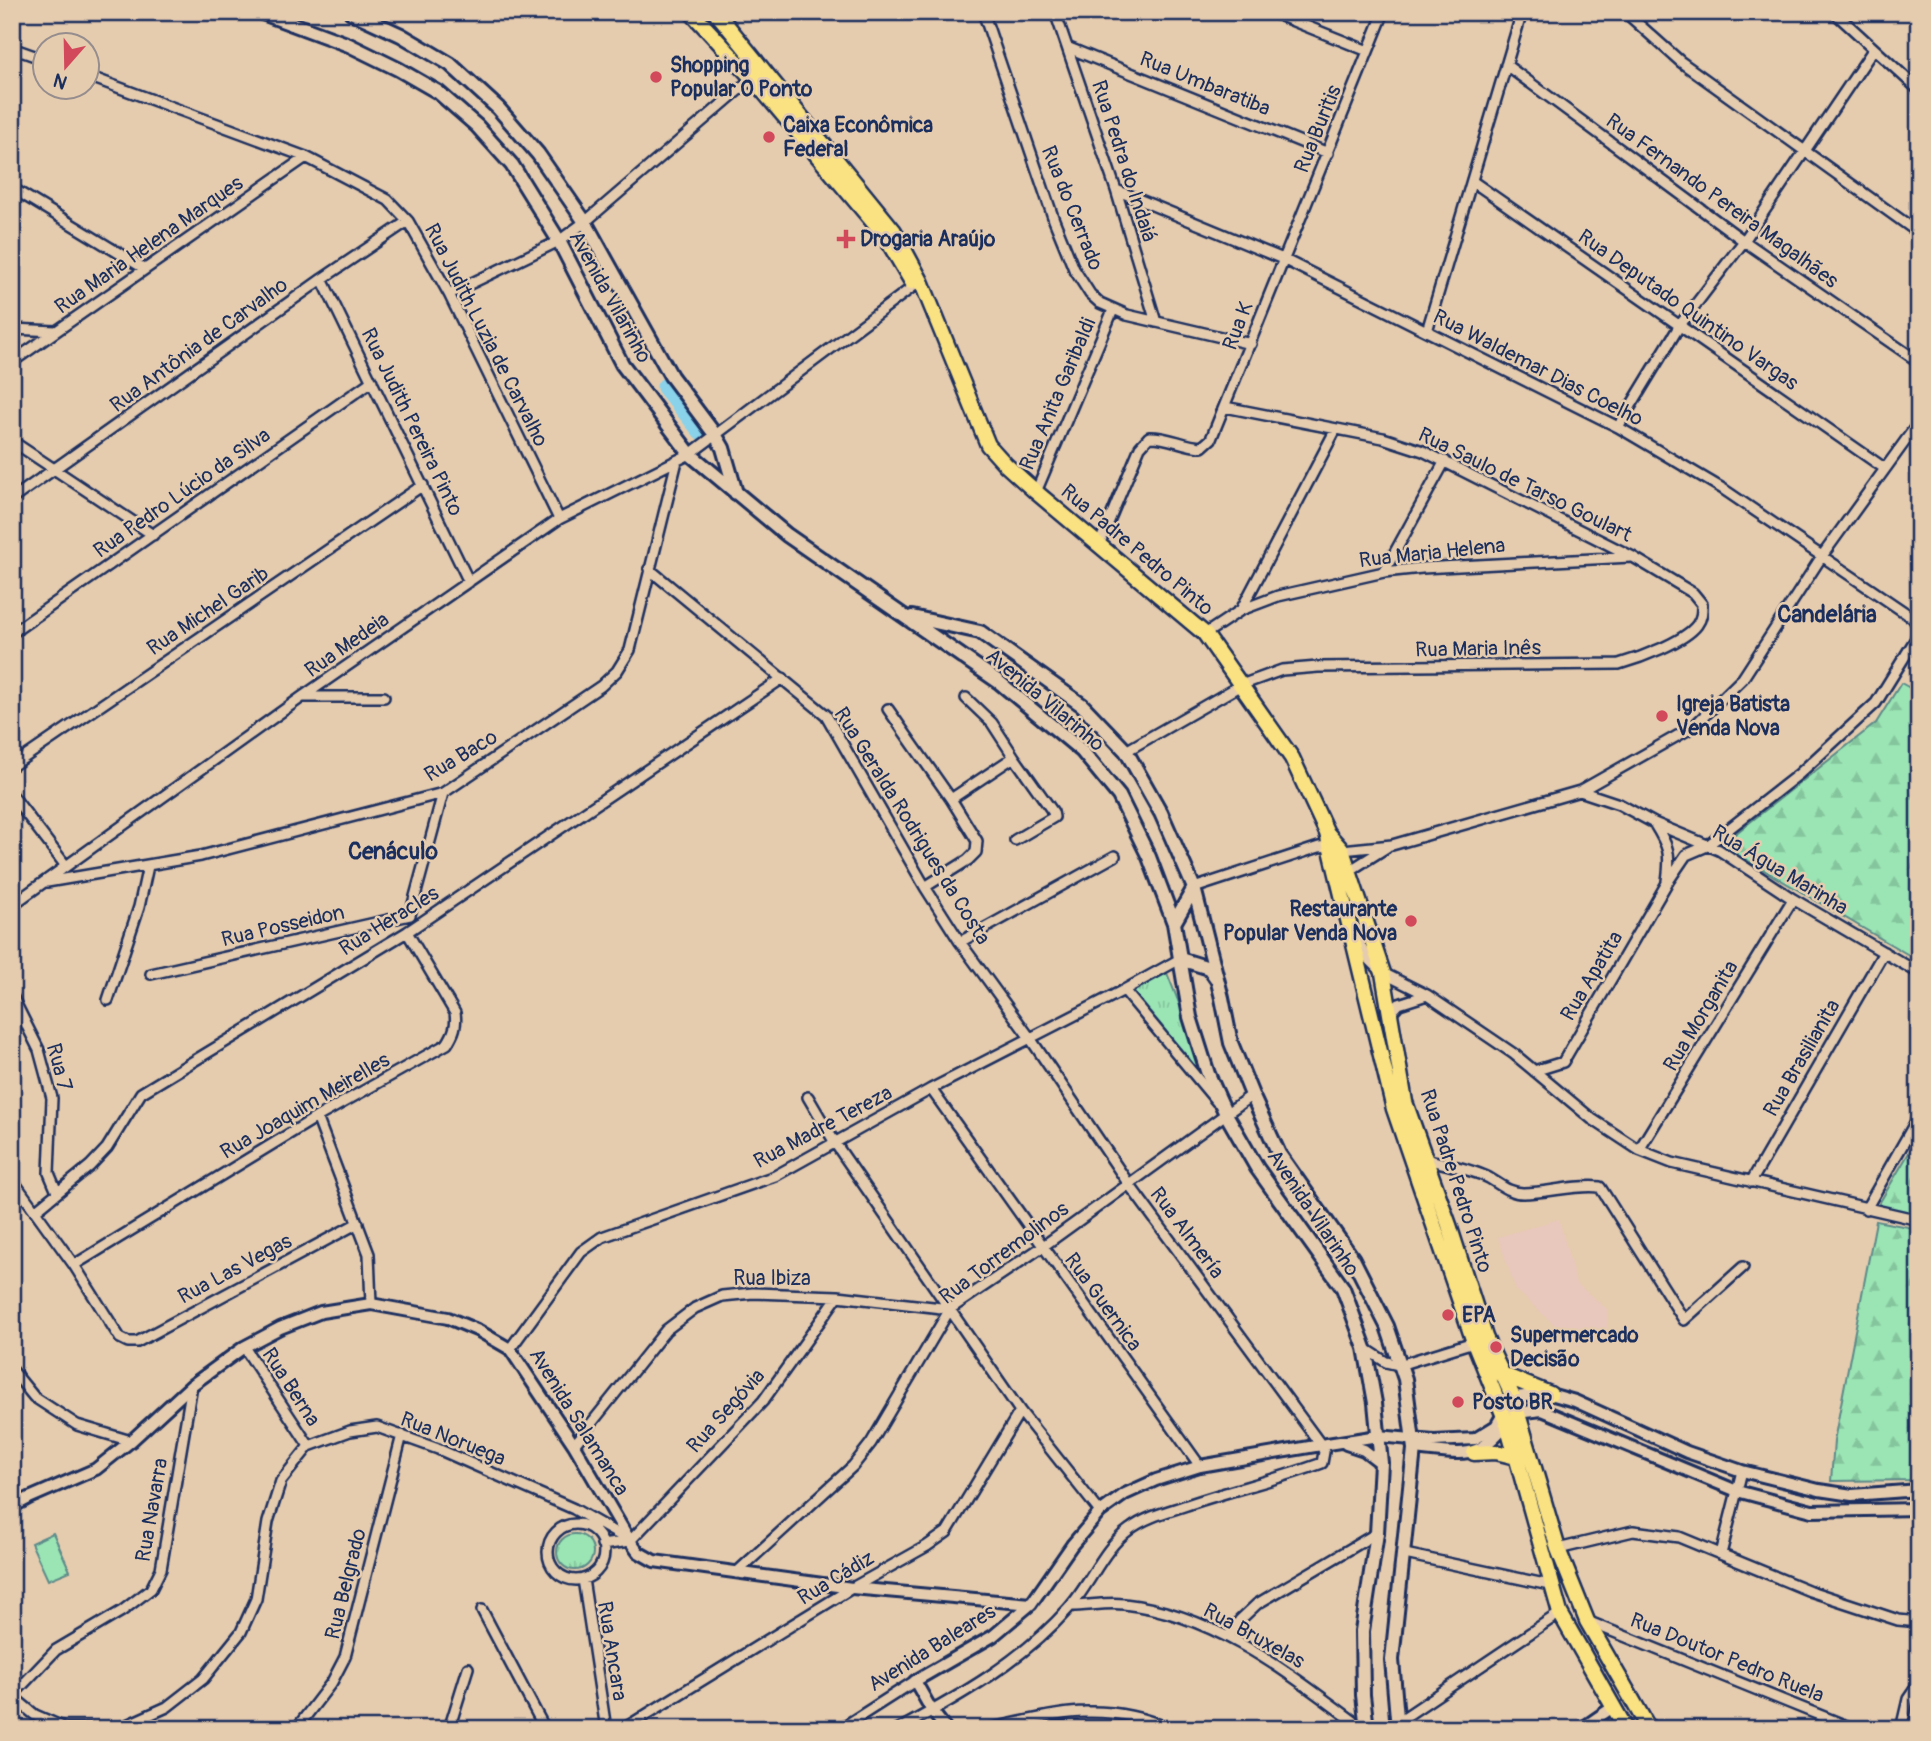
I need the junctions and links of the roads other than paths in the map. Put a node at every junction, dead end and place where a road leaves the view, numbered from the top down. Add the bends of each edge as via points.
1 (260, 12) edge
2 (351, 12) edge
3 (691, 12) edge
4 (716, 12) edge
5 (983, 12) edge
6 (1055, 12) edge
7 (1271, 12) edge
8 (1384, 12) edge
9 (1522, 12) edge
10 (1625, 12) edge
11 (1834, 12) edge
12 (12, 48) edge
13 (1069, 48) junction
14 (1873, 50) junction
15 (1368, 51) junction
16 (32, 55) edge
17 (1506, 65) junction
18 (757, 74) junction
19 (102, 81) edge
20 (1919, 90) edge
21 (1803, 152) junction
22 (1328, 153) junction
23 (306, 157) junction
24 (1472, 181) junction
25 (12, 188) edge
26 (1116, 190) junction
27 (408, 221) junction
28 (584, 222) junction
29 (1919, 233) edge
30 (559, 241) junction
31 (1744, 241) junction
32 (1283, 259) junction
33 (145, 269) junction
34 (322, 279) junction
35 (917, 283) junction
36 (449, 294) junction
37 (1113, 310) junction
38 (1156, 322) junction
39 (1680, 325) junction
40 (12, 329) edge
41 (56, 331) junction
42 (1427, 331) junction
43 (1251, 344) junction
44 (12, 362) edge
45 (1919, 362) edge
46 (372, 382) junction
47 (1225, 407) junction
48 (1919, 422) edge
49 (1618, 427) junction
50 (1336, 429) junction
51 (12, 441) edge
52 (719, 442) junction
53 (690, 454) junction
54 (677, 461) junction
55 (1445, 461) junction
56 (1884, 468) junction
57 (56, 470) junction
58 (423, 485) junction
59 (1036, 492) junction
60 (737, 494) junction
61 (12, 499) edge
62 (559, 519) junction
63 (153, 535) junction
64 (1099, 545) junction
65 (1822, 556) junction
66 (1633, 557) junction
67 (649, 569) junction
68 (1384, 572) junction
69 (469, 582) junction
70 (1241, 610) junction
71 (901, 614) junction
72 (1702, 616) joint
73 (1918, 625) edge
74 (12, 633) edge
75 (1205, 634) junction
76 (783, 678) junction
77 (1241, 685) junction
78 (302, 697) junction
79 (384, 697) dead end
80 (966, 698) dead end
81 (888, 709) dead end
82 (1126, 751) junction
83 (1014, 757) junction
84 (12, 766) edge
85 (1580, 791) junction
86 (443, 793) junction
87 (12, 795) edge
88 (951, 799) junction
89 (1654, 823) junction
90 (1015, 840) dead end
91 (1333, 843) junction
92 (1392, 845) junction
93 (1707, 846) junction
94 (1115, 856) dead end
95 (66, 866) junction
96 (148, 866) junction
97 (1344, 874) junction
98 (46, 882) junction
99 (1667, 883) junction
100 (925, 887) junction
101 (1194, 888) junction
102 (1793, 899) junction
103 (12, 905) edge
104 (410, 915) junction
105 (1174, 923) junction
106 (420, 924) junction
107 (1348, 927) junction
108 (407, 932) junction
109 (960, 942) junction
110 (1884, 952) junction
111 (1180, 959) junction
112 (1383, 973) junction
113 (1919, 973) edge
114 (151, 974) dead end
115 (1124, 990) junction
116 (1427, 995) junction
117 (12, 996) edge
118 (1223, 998) junction
119 (108, 1000) dead end
120 (1390, 1014) junction
121 (1030, 1038) junction
122 (1534, 1071) junction
123 (931, 1089) junction
124 (1252, 1095) junction
125 (808, 1097) dead end
126 (1226, 1114) junction
127 (1919, 1116) edge
128 (317, 1117) junction
129 (835, 1143) junction
130 (1639, 1150) junction
131 (1426, 1159) junction
132 (12, 1180) edge
133 (1751, 1182) junction
134 (1128, 1183) junction
135 (57, 1192) junction
136 (1866, 1209) junction
137 (35, 1211) junction
138 (1919, 1220) edge
139 (358, 1223) junction
140 (1042, 1247) junction
141 (74, 1265) junction
142 (1744, 1267) dead end
143 (838, 1296) junction
144 (372, 1304) junction
145 (950, 1309) junction
146 (1479, 1340) junction
147 (244, 1347) junction
148 (1365, 1348) junction
149 (510, 1349) junction
150 (1399, 1365) junction
151 (12, 1370) edge
152 (1499, 1373) junction
153 (192, 1385) junction
154 (1550, 1394) junction
155 (1513, 1397) junction
156 (1020, 1411) junction
157 (1509, 1418) junction
158 (402, 1435) junction
159 (1378, 1436) junction
160 (131, 1441) junction
161 (1340, 1443) junction
162 (574, 1444) junction
163 (1413, 1444) junction
164 (1321, 1445) junction
165 (309, 1446) junction
166 (1474, 1453) junction
167 (1516, 1457) junction
168 (1381, 1463) junction
169 (1200, 1466) junction
170 (1742, 1471) junction
171 (1919, 1490) edge
172 (1737, 1491) junction
173 (12, 1507) edge
174 (574, 1509) junction
175 (1919, 1509) edge
176 (1100, 1512) junction
177 (576, 1525) junction
178 (1377, 1533) junction
179 (629, 1541) junction
180 (602, 1545) junction
181 (1558, 1549) junction
182 (1721, 1553) junction
183 (1405, 1554) junction
184 (736, 1573) junction
185 (583, 1579) junction
186 (1554, 1586) junction
187 (852, 1588) junction
188 (1031, 1604) junction
189 (1071, 1606) junction
190 (482, 1610) dead end
191 (1560, 1613) junction
192 (1587, 1621) junction
193 (1919, 1622) edge
194 (1228, 1637) junction
195 (468, 1668) dead end
196 (915, 1681) junction
197 (1919, 1683) edge
198 (12, 1696) edge
199 (1613, 1707) junction
200 (932, 1712) junction
201 (1397, 1726) edge
202 (120, 1728) edge
203 (296, 1729) edge
204 (449, 1729) edge
205 (545, 1729) edge
206 (606, 1729) edge
207 (623, 1729) edge
208 (840, 1729) edge
209 (899, 1729) edge
210 (946, 1729) edge
211 (987, 1729) edge
212 (1170, 1729) edge
213 (1366, 1729) edge
214 (1380, 1729) edge
215 (1581, 1729) edge
216 (1626, 1729) edge
217 (1649, 1729) edge
218 (1854, 1729) edge
219 (1901, 1729) edge

1 - 30 main road, Avenida Vilarinho via 349,45 438,92 512,165
2 - 28 main road, Avenida Vilarinho via 450,64 498,107 538,153
3 - 18 highway, Rua Padre Pedro Pinto
4 - 18 highway, Rua Padre Pedro Pinto
5 - 37 street, Rua do Cerrado via 1074,269 1090,295
6 - 13 street, Rua Pedra do Indaiá
7 - 15 street
8 - 15 street, Rua Buritis
9 - 17 street
10 - 21 street via 1681,62
11 - 14 street
12 - 16 street
13 - 22 street, Rua Umbaratiba
13 - 26 street, Rua Pedra do Indaiá
14 - 20 street
14 - 21 street
15 - 22 street, Rua Buritis
17 - 24 street
17 - 31 street, Rua Fernando Pereira Magalhães
18 - 28 street
18 - 35 highway, Rua Padre Pedro Pinto
19 - 23 street, Rua Judith Luzia de Carvalho
21 - 29 street
21 - 31 street
22 - 32 street, Rua Buritis
23 - 27 street, Rua Judith Luzia de Carvalho via 388,200
23 - 33 street, Rua Maria Helena Marques
24 - 39 street, Rua Deputado Quintino Vargas
24 - 42 street
25 - 33 street
26 - 32 street, Rua Waldemar Dias Coelho
26 - 38 street, Rua Pedra do Indaiá
27 - 34 street, Rua Antônia de Carvalho
27 - 36 street, Rua Judith Luzia de Carvalho
28 - 30 street
28 - 52 main road, Avenida Vilarinho via 671,376
30 - 36 street
30 - 53 main road, Avenida Vilarinho via 622,364
31 - 39 street
31 - 45 street, Rua Fernando Pereira Magalhães
32 - 42 street, Rua Waldemar Dias Coelho
32 - 43 street, Rua K
33 - 41 street, Rua Maria Helena Marques
34 - 46 street, Rua Judith Pereira Pinto
34 - 57 street, Rua Antônia de Carvalho
35 - 52 street, Rua Medeia
35 - 59 highway, Rua Padre Pedro Pinto via 988,445
36 - 62 street, Rua Judith Luzia de Carvalho
37 - 38 street, Rua do Cerrado
37 - 59 street, Rua Anita Garibaldi
38 - 43 street, Rua do Cerrado
39 - 49 street
39 - 56 street, Rua Deputado Quintino Vargas
40 - 41 street
41 - 44 street, Rua Maria Helena Marques
42 - 49 street, Rua Waldemar Dias Coelho
43 - 47 street, Rua K
46 - 58 street, Rua Judith Pereira Pinto
46 - 63 street, Rua Pedro Lúcio da Silva
47 - 50 street, Rua Saulo de Tarso Goulart
47 - 64 street, Rua K via 1211,439 1202,447 1149,437 1140,447
48 - 56 street
49 - 65 street, Rua Waldemar Dias Coelho via 1723,489
50 - 55 street, Rua Saulo de Tarso Goulart via 1383,439
50 - 70 street
51 - 57 street
52 - 53 street, Rua Medeia
52 - 60 main road, Avenida Vilarinho
53 - 54 street, Rua Medeia
53 - 60 main road, Avenida Vilarinho
54 - 62 street, Rua Medeia
54 - 67 street, Rua Baco
55 - 66 street, Rua Saulo de Tarso Goulart
55 - 68 street
56 - 65 street
57 - 61 street, Rua Antônia de Carvalho
57 - 63 street
58 - 69 street, Rua Judith Pereira Pinto
58 - 84 street, Rua Michel Garib
59 - 64 highway, Rua Padre Pedro Pinto
60 - 71 main road, Avenida Vilarinho via 787,536
62 - 69 street, Rua Medeia
63 - 74 street, Rua Pedro Lúcio da Silva
64 - 75 highway, Rua Padre Pedro Pinto
65 - 73 street, Rua Waldemar Dias Coelho
65 - 85 street via 1743,678 1693,727
66 - 68 street, Rua Maria Helena
66 - 72 street, Rua Saulo de Tarso Goulart via 1693,593 1702,604
67 - 76 street, Rua Geralda Rodrigues da Costa
67 - 86 street, Rua Baco via 630,650 617,671
68 - 70 street, Rua Maria Helena via 1278,596
69 - 78 street, Rua Medeia
70 - 75 street, Rua Maria Helena
71 - 82 main road, Avenida Vilarinho via 980,632 1082,705
71 - 105 main road, Avenida Vilarinho via 999,682 1082,751 1119,796
72 - 77 street, Rua Maria Inês via 1695,627 1674,641 1619,664 1318,667 1282,670
73 - 93 street, Rua Apatita via 1915,640 1876,703 1799,774
75 - 77 highway, Rua Padre Pedro Pinto
76 - 100 street, Rua Geralda Rodrigues da Costa via 826,715
76 - 106 street, Rua Heracles
77 - 82 street, Rua Maria Inês
77 - 91 highway, Rua Padre Pedro Pinto via 1292,758
78 - 79 street
78 - 95 street, Rua Medeia
80 - 83 street via 992,723
81 - 88 street
82 - 101 main road, Avenida Vilarinho via 1161,813
83 - 88 street
83 - 90 street via 1054,812 1054,817
85 - 89 street, Rua Água Marinha via 1619,804
85 - 92 street
86 - 96 street, Rua Baco
86 - 104 street
87 - 95 street
88 - 100 street via 976,841 976,852
89 - 93 street, Rua Água Marinha
89 - 99 street, Rua Apatita via 1668,846
91 - 92 street
91 - 97 highway, Rua Padre Pedro Pinto
91 - 101 street
92 - 97 street
93 - 99 street, Rua Apatita via 1686,855
93 - 102 street, Rua Água Marinha
94 - 109 street
95 - 98 street, Rua Medeia
96 - 98 street, Rua Baco
96 - 119 street
97 - 107 highway, Rua Padre Pedro Pinto
97 - 112 highway, Rua Padre Pedro Pinto
98 - 103 street, Rua Medeia
99 - 122 street, Rua Apatita via 1563,1062
100 - 109 street, Rua Geralda Rodrigues da Costa
101 - 105 main road
101 - 118 main road, Avenida Vilarinho
102 - 110 street, Rua Água Marinha
102 - 130 street, Rua Morganita
104 - 106 street
104 - 114 street, Rua Posseidon
105 - 111 main road, Avenida Vilarinho
106 - 108 street, Rua Heracles
107 - 112 street
107 - 146 highway, Rua Padre Pedro Pinto via 1394,1109
108 - 128 street, Rua Joaquim Meirelles via 454,1013 454,1034 447,1044
108 - 135 street, Rua Heracles via 141,1093 107,1148
109 - 121 street, Rua Geralda Rodrigues da Costa
110 - 113 street, Rua Água Marinha
110 - 133 street, Rua Brasilianita
111 - 115 street, Rua Madre Tereza
111 - 118 main road via 1212,970
111 - 126 main road, Avenida Vilarinho via 1191,1017
112 - 116 street
112 - 120 highway, Rua Padre Pedro Pinto
115 - 121 street, Rua Madre Tereza
115 - 126 street
116 - 120 street via 1399,1004
116 - 122 street
117 - 135 street, Rua 7 via 40,1051 52,1098 50,1173
118 - 124 main road, Avenida Vilarinho via 1231,1043
120 - 131 highway, Rua Padre Pedro Pinto via 1405,1102
121 - 123 street, Rua Madre Tereza
121 - 134 street, Rua Almería
122 - 130 street
123 - 129 street, Rua Madre Tereza
123 - 140 street, Rua Guernica
124 - 126 street, Rua Torremolinos
124 - 150 main road, Avenida Vilarinho via 1279,1154 1353,1259 1387,1326
125 - 129 street
126 - 134 street, Rua Torremolinos
126 - 148 main road, Avenida Vilarinho via 1257,1168 1343,1288
127 - 136 street
128 - 139 street
128 - 141 street, Rua Joaquim Meirelles
129 - 145 street
129 - 149 street, Rua Madre Tereza via 775,1176 602,1237 581,1252
130 - 133 street
131 - 142 street via 1523,1193 1600,1187 1684,1320
131 - 146 highway, Rua Padre Pedro Pinto via 1449,1225
132 - 137 street
133 - 136 street
134 - 140 street, Rua Torremolinos
134 - 164 street, Rua Almería
135 - 137 street, Rua Heracles
136 - 138 street
137 - 141 street
139 - 141 street, Rua Las Vegas via 137,1342 120,1338
139 - 144 street via 369,1254
140 - 145 street, Rua Torremolinos
140 - 169 street, Rua Guernica
143 - 145 street, Rua Ibiza
143 - 162 street, Rua Ibiza via 753,1293 722,1296 695,1308 666,1330
143 - 179 street, Rua Segóvia via 763,1401
144 - 147 street, Avenida Salamanca via 321,1312
144 - 149 street, Avenida Salamanca via 448,1318
145 - 156 street
145 - 184 street, Rua Torremolinos via 853,1466
146 - 150 street
146 - 152 highway, Rua Padre Pedro Pinto
146 - 157 highway, Rua Padre Pedro Pinto
147 - 153 street, Avenida Salamanca
147 - 165 street, Rua Berna
148 - 150 street
148 - 159 main road, Avenida Vilarinho
149 - 162 street, Avenida Salamanca
150 - 163 main road, Avenida Vilarinho
151 - 160 street via 34,1397 77,1424
152 - 154 highway
152 - 155 highway, Rua Padre Pedro Pinto
153 - 160 street, Avenida Salamanca
153 - 198 street, Rua Navarra via 161,1569 151,1589 56,1650
154 - 155 street
154 - 170 street
155 - 157 highway, Rua Padre Pedro Pinto
156 - 176 street
156 - 187 street, Rua Cádiz via 947,1532
157 - 163 street, Avenida Baleares via 1475,1439
157 - 166 street via 1495,1438
157 - 167 highway, Rua Padre Pedro Pinto
157 - 172 street via 1542,1410
157 - 181 highway, Rua Padre Pedro Pinto
158 - 165 street, Rua Noruega via 377,1427 349,1431
158 - 174 street, Rua Noruega
158 - 203 street, Rua Belgrado via 345,1657
159 - 161 street, Avenida Baleares
159 - 163 street, Avenida Baleares
159 - 168 main road, Avenida Vilarinho
160 - 173 street, Avenida Salamanca via 96,1469
161 - 164 street, Avenida Baleares
161 - 168 street, Avenida Baleares via 1364,1450
162 - 179 street, Avenida Salamanca
163 - 166 street, Avenida Baleares
163 - 183 main road, Avenida Vilarinho
164 - 169 street, Avenida Baleares
164 - 189 street via 1322,1462 1142,1520 1105,1554
165 - 202 street via 281,1481 268,1522 256,1599 241,1632 203,1679 167,1707
166 - 167 highway
167 - 186 highway, Rua Padre Pedro Pinto
168 - 178 main road, Avenida Vilarinho
169 - 176 street, Avenida Baleares via 1125,1494
170 - 171 street via 1852,1495
170 - 172 street
172 - 175 street via 1812,1511
172 - 182 street
174 - 177 street
174 - 179 street, Rua Noruega
176 - 188 street, Avenida Baleares
177 - 180 street via 592,1530
177 - 185 street via 558,1531 548,1556 556,1573
178 - 194 street via 1257,1604
178 - 213 main road, Avenida Vilarinho via 1362,1631
179 - 180 street
179 - 184 street, Avenida Salamanca via 654,1561
180 - 185 street via 602,1562
181 - 182 street via 1633,1531 1679,1537
181 - 192 highway, Rua Padre Pedro Pinto
182 - 193 street via 1810,1591 1898,1620
183 - 186 street
183 - 201 main road, Avenida Vilarinho via 1392,1660
184 - 187 street, Avenida Salamanca
185 - 206 street, Rua Ancara
186 - 191 highway, Rua Padre Pedro Pinto
187 - 188 street, Avenida Salamanca
187 - 207 street, Rua Cádiz
188 - 196 street, Avenida Baleares via 993,1636
189 - 194 street, Rua Bruxelas via 1124,1604 1182,1616
189 - 200 street via 1022,1654
190 - 205 street
191 - 199 highway, Rua Padre Pedro Pinto
191 - 201 street
192 - 217 highway, Rua Padre Pedro Pinto
192 - 218 street, Rua Doutor Pedro Ruela
194 - 213 street, Rua Bruxelas via 1272,1661
195 - 204 street
196 - 200 street
196 - 208 street, Avenida Baleares
197 - 219 street via 1908,1699
198 - 202 street via 35,1716 65,1728
199 - 215 street
199 - 216 highway, Rua Padre Pedro Pinto
200 - 209 street
200 - 210 street
201 - 214 street
211 - 212 street via 1083,1711 1120,1714

